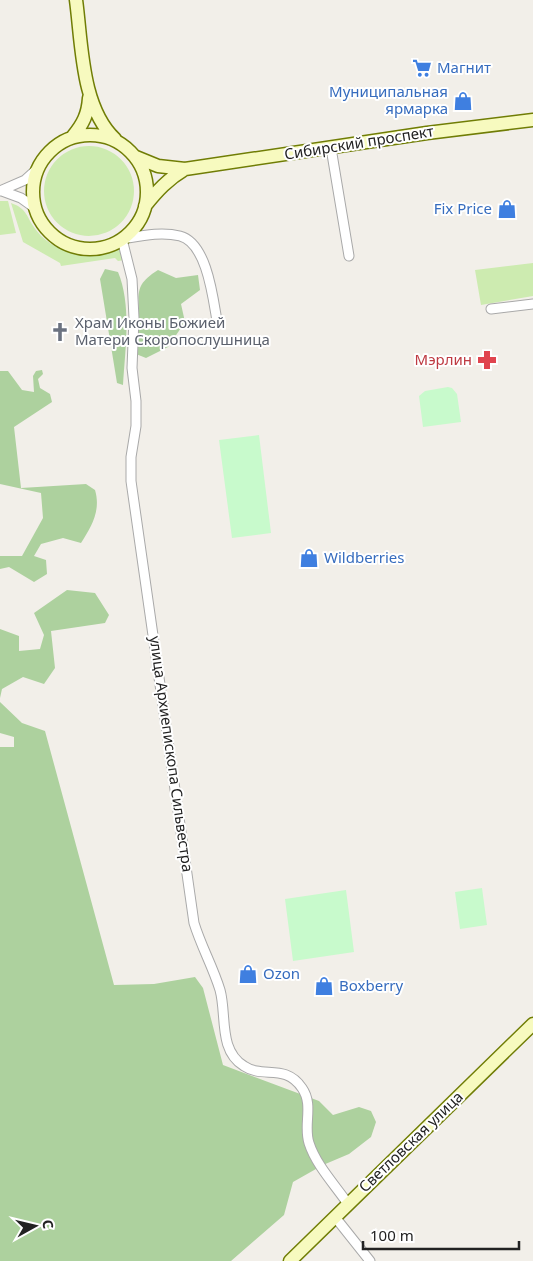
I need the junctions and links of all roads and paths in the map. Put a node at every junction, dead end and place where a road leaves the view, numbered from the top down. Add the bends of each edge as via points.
1 (76, 0) edge
2 (90, 96) junction
3 (533, 120) edge
4 (74, 136) junction
5 (117, 141) junction
6 (332, 148) junction
7 (136, 157) junction
8 (37, 169) junction
9 (185, 169) junction
10 (1, 191) edge
11 (145, 206) junction
12 (35, 208) junction
13 (122, 239) junction
14 (349, 256) dead end
15 (533, 304) edge
16 (491, 309) dead end
17 (217, 321) dead end
18 (533, 1024) edge
19 (348, 1204) junction
20 (335, 1217) junction
21 (290, 1261) edge
22 (370, 1261) edge

1 - 2 main road
2 - 4 main road via 88,111
2 - 5 main road via 98,118
3 - 6 main road, Сибирский проспект
4 - 5 main road via 104,136
4 - 8 main road via 56,146
5 - 7 main road
6 - 9 main road, Сибирский проспект
6 - 14 street
7 - 9 main road via 158,166
7 - 11 main road via 144,179
8 - 10 street via 25,180
8 - 12 main road via 33,178
9 - 11 main road via 160,187
10 - 12 street via 21,198
11 - 13 main road via 134,228
12 - 13 main road via 44,226 72,246 89,249
13 - 17 street via 150,234 180,236 189,240 205,265
13 - 19 street, улица Архиепископа Сильвестра via 132,279 134,318 132,368 136,426 131,481 194,923 220,991 231,1053 251,1070 284,1073 302,1088 307,1099 309,1143
15 - 16 street
18 - 19 main road, Светловская улица
19 - 20 main road, Светловская улица
20 - 21 main road, Светловская улица
20 - 22 street

